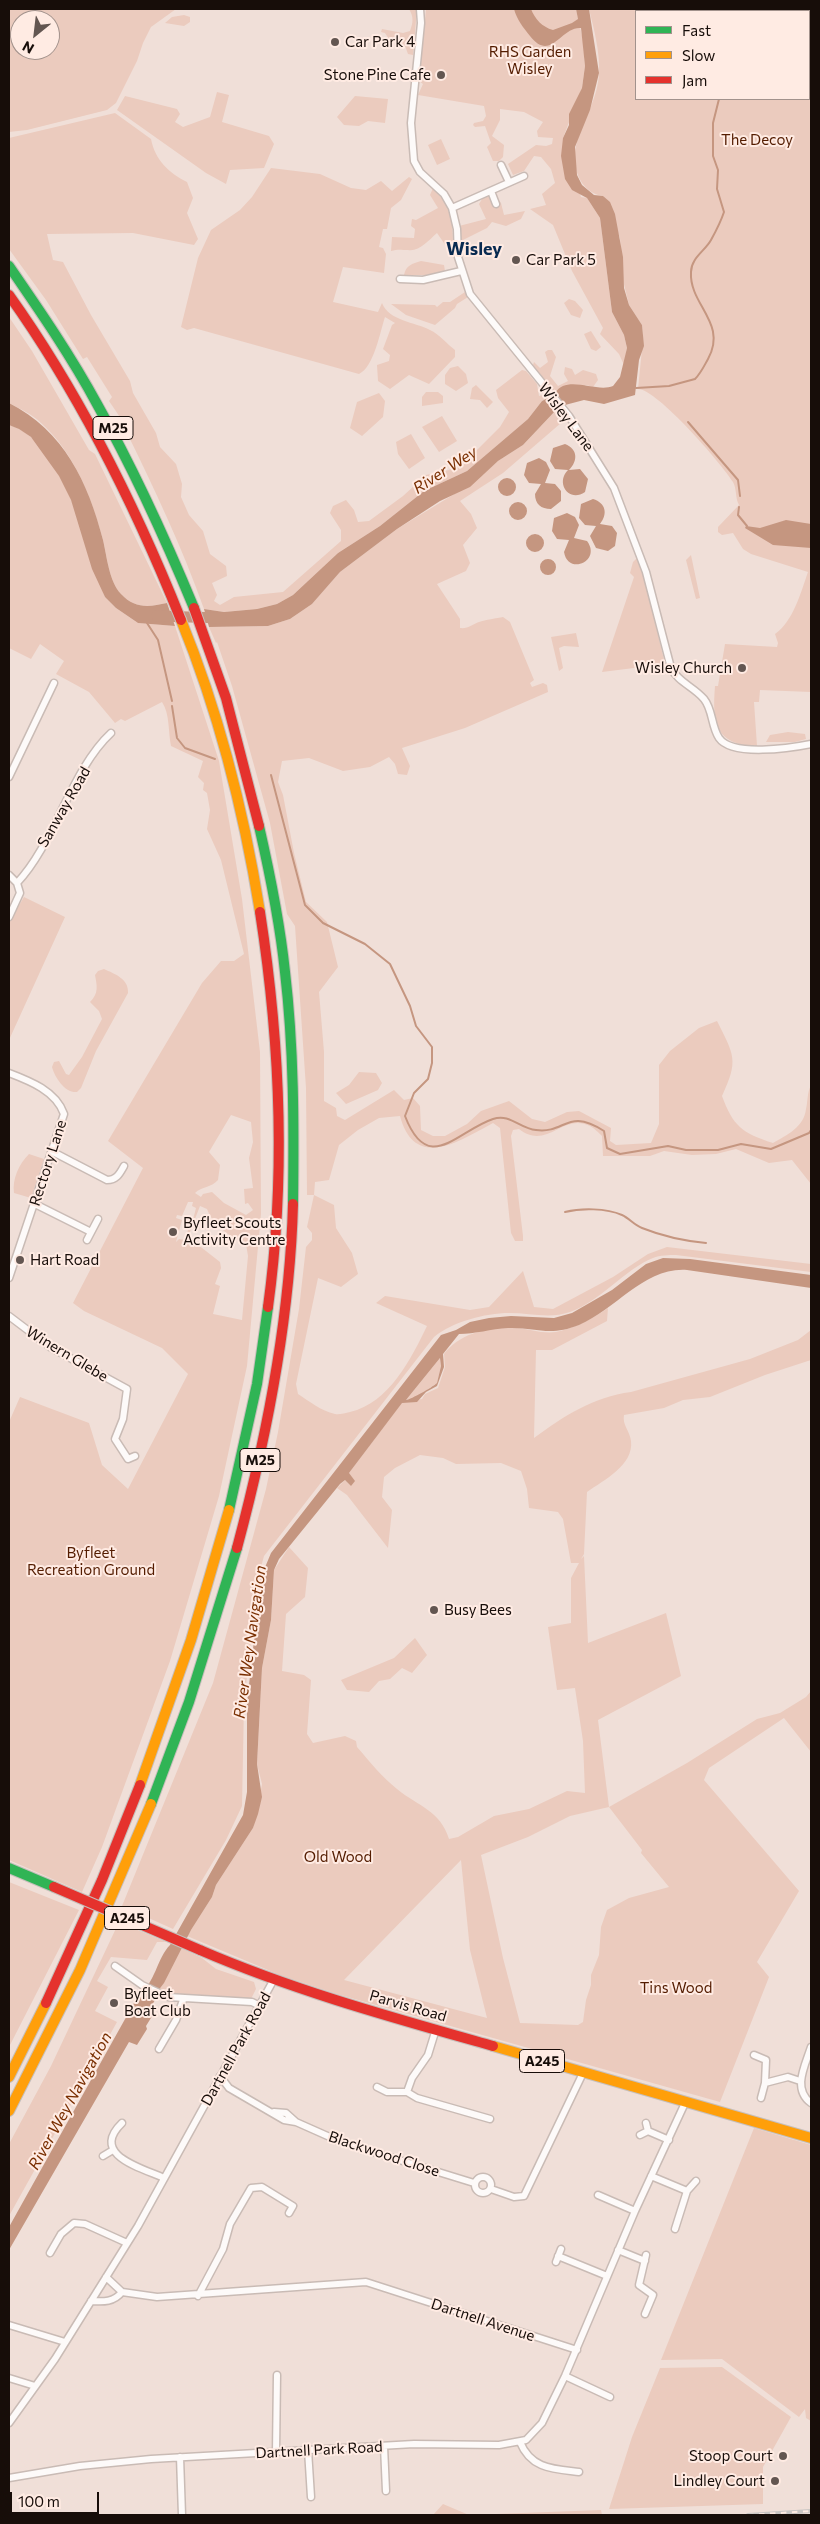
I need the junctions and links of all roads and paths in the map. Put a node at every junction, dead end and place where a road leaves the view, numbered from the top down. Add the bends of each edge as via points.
1 (420, 9) edge
2 (501, 165) dead end
3 (524, 176) dead end
4 (510, 182) junction
5 (490, 191) junction
6 (496, 204) dead end
7 (452, 208) junction
8 (9, 266) edge
9 (461, 270) junction
10 (400, 279) dead end
11 (9, 295) edge
12 (54, 683) dead end
13 (111, 733) dead end
14 (811, 744) edge
15 (9, 777) edge
16 (9, 875) edge
17 (17, 882) junction
18 (9, 916) edge
19 (9, 1073) edge
20 (53, 1152) junction
21 (124, 1166) dead end
22 (35, 1204) junction
23 (98, 1219) dead end
24 (91, 1232) junction
25 (87, 1240) dead end
26 (9, 1278) edge
27 (9, 1316) edge
28 (135, 1456) dead end
29 (9, 1868) edge
30 (115, 1966) dead end
31 (273, 1980) junction
32 (183, 2000) junction
33 (260, 2006) junction
34 (436, 2029) junction
35 (811, 2047) edge
36 (159, 2049) dead end
37 (754, 2055) dead end
38 (584, 2073) junction
39 (220, 2076) junction
40 (9, 2077) edge
41 (800, 2082) junction
42 (765, 2083) junction
43 (377, 2087) dead end
44 (214, 2088) junction
45 (232, 2091) junction
46 (407, 2092) junction
47 (761, 2098) dead end
48 (685, 2103) junction
49 (811, 2103) edge
50 (9, 2111) edge
51 (490, 2119) dead end
52 (122, 2123) dead end
53 (646, 2123) dead end
54 (648, 2131) junction
55 (640, 2135) dead end
56 (811, 2135) edge
57 (669, 2140) junction
58 (112, 2150) junction
59 (103, 2156) dead end
60 (651, 2176) junction
61 (164, 2178) junction
62 (696, 2180) dead end
63 (474, 2183) junction
64 (491, 2189) junction
65 (687, 2191) junction
66 (598, 2195) dead end
67 (635, 2211) junction
68 (289, 2214) dead end
69 (675, 2229) dead end
70 (127, 2243) junction
71 (618, 2250) junction
72 (50, 2253) dead end
73 (558, 2256) dead end
74 (607, 2276) junction
75 (106, 2277) junction
76 (122, 2292) junction
77 (198, 2296) junction
78 (91, 2301) junction
79 (645, 2314) dead end
80 (12, 2324) edge
81 (65, 2342) junction
82 (577, 2350) junction
83 (277, 2375) dead end
84 (565, 2376) junction
85 (9, 2378) edge
86 (35, 2386) junction
87 (610, 2398) dead end
88 (9, 2423) edge
89 (520, 2442) junction
90 (384, 2446) junction
91 (308, 2450) junction
92 (276, 2452) junction
93 (180, 2457) junction
94 (579, 2472) dead end
95 (9, 2478) edge
96 (386, 2491) dead end
97 (310, 2497) dead end
98 (182, 2515) edge

1 - 7 street, Wisley Lane via 411,123 414,161 420,172 444,194
2 - 4 street
3 - 4 street
4 - 5 street
5 - 6 street
5 - 7 street
7 - 9 street, Wisley Lane
8 - 50 main road, M25 via 85,380 150,501 194,604 241,746 276,909 290,1010 295,1192 285,1312 274,1383 258,1470 218,1612 171,1755 108,1910
9 - 10 street via 423,280
9 - 14 street, Wisley Lane via 474,299 589,446 619,499 646,572 671,668 678,679 707,703 719,738 727,745 741,748 788,749
11 - 40 main road, M25 via 43,344 132,502 186,627 223,742 261,911 278,1093 276,1232 258,1381 222,1542 156,1748 114,1854 80,1934
12 - 15 street
13 - 17 street, Sanway Road via 96,751
16 - 17 street
17 - 18 street, Sanway Road via 20,893
19 - 20 street, Rectory Lane via 45,1090 61,1106 64,1114
20 - 21 street via 107,1180 114,1179
20 - 22 street, Rectory Lane
22 - 24 street
22 - 26 street, Rectory Lane
23 - 24 street
24 - 25 street
27 - 28 street, Winern Glebe via 50,1347 127,1389 115,1438 126,1461
29 - 31 main road, Parvis Road / A245, bridge
30 - 32 street via 142,1985
31 - 33 street, Dartnell Park Road
31 - 34 main road, Parvis Road / A245
32 - 33 street via 252,2002
32 - 36 street via 176,2020
33 - 39 street, Dartnell Park Road
34 - 38 main road, Parvis Road / A245
34 - 46 street via 428,2055 412,2078
35 - 41 street
37 - 42 street via 766,2060
38 - 48 main road, Parvis Road / A245
38 - 64 street, Blackwood Close via 524,2196 514,2197
39 - 44 street, Dartnell Park Road
39 - 45 street, Blackwood Close
41 - 42 street via 788,2078
41 - 49 street via 801,2092
42 - 47 street
43 - 46 street via 387,2092
44 - 45 street, Blackwood Close
44 - 61 street, Dartnell Park Road
45 - 63 street, Blackwood Close via 274,2112 286,2112 296,2122 331,2138
46 - 51 street via 417,2098
48 - 56 main road, Parvis Road / A245
48 - 57 street
52 - 58 street via 114,2133
53 - 54 street
54 - 55 street
54 - 57 street
57 - 60 street
58 - 59 street
58 - 61 street via 126,2161
60 - 65 street
60 - 67 street
61 - 70 street, Dartnell Park Road
62 - 65 street
63 - 64 street, Blackwood Close via 481,2192 487,2193
63 - 64 street, Blackwood Close via 485,2178
65 - 69 street
66 - 67 street
67 - 71 street
68 - 77 street via 293,2206 262,2187 251,2188 230,2224 223,2249
70 - 72 street via 96,2228 74,2223 61,2234 57,2247
70 - 75 street, Dartnell Park Road
71 - 74 street
71 - 79 street via 646,2258 639,2285 653,2295
73 - 74 street
74 - 82 street
75 - 76 street
75 - 78 street, Dartnell Park Road
76 - 77 street, Dartnell Avenue via 157,2297
76 - 78 street via 116,2299
77 - 82 street, Dartnell Avenue via 366,2282
78 - 81 street, Dartnell Park Road
80 - 81 street
81 - 86 street, Dartnell Park Road
82 - 84 street
83 - 92 street
84 - 87 street
84 - 89 street via 542,2423 534,2434
85 - 86 street
86 - 88 street, Dartnell Park Road
89 - 90 street, Dartnell Park Road
89 - 94 street via 530,2460
90 - 91 street, Dartnell Park Road
90 - 96 street
91 - 92 street, Dartnell Park Road
91 - 97 street
92 - 93 street, Dartnell Park Road
93 - 95 street, Dartnell Park Road via 80,2466
93 - 98 street

